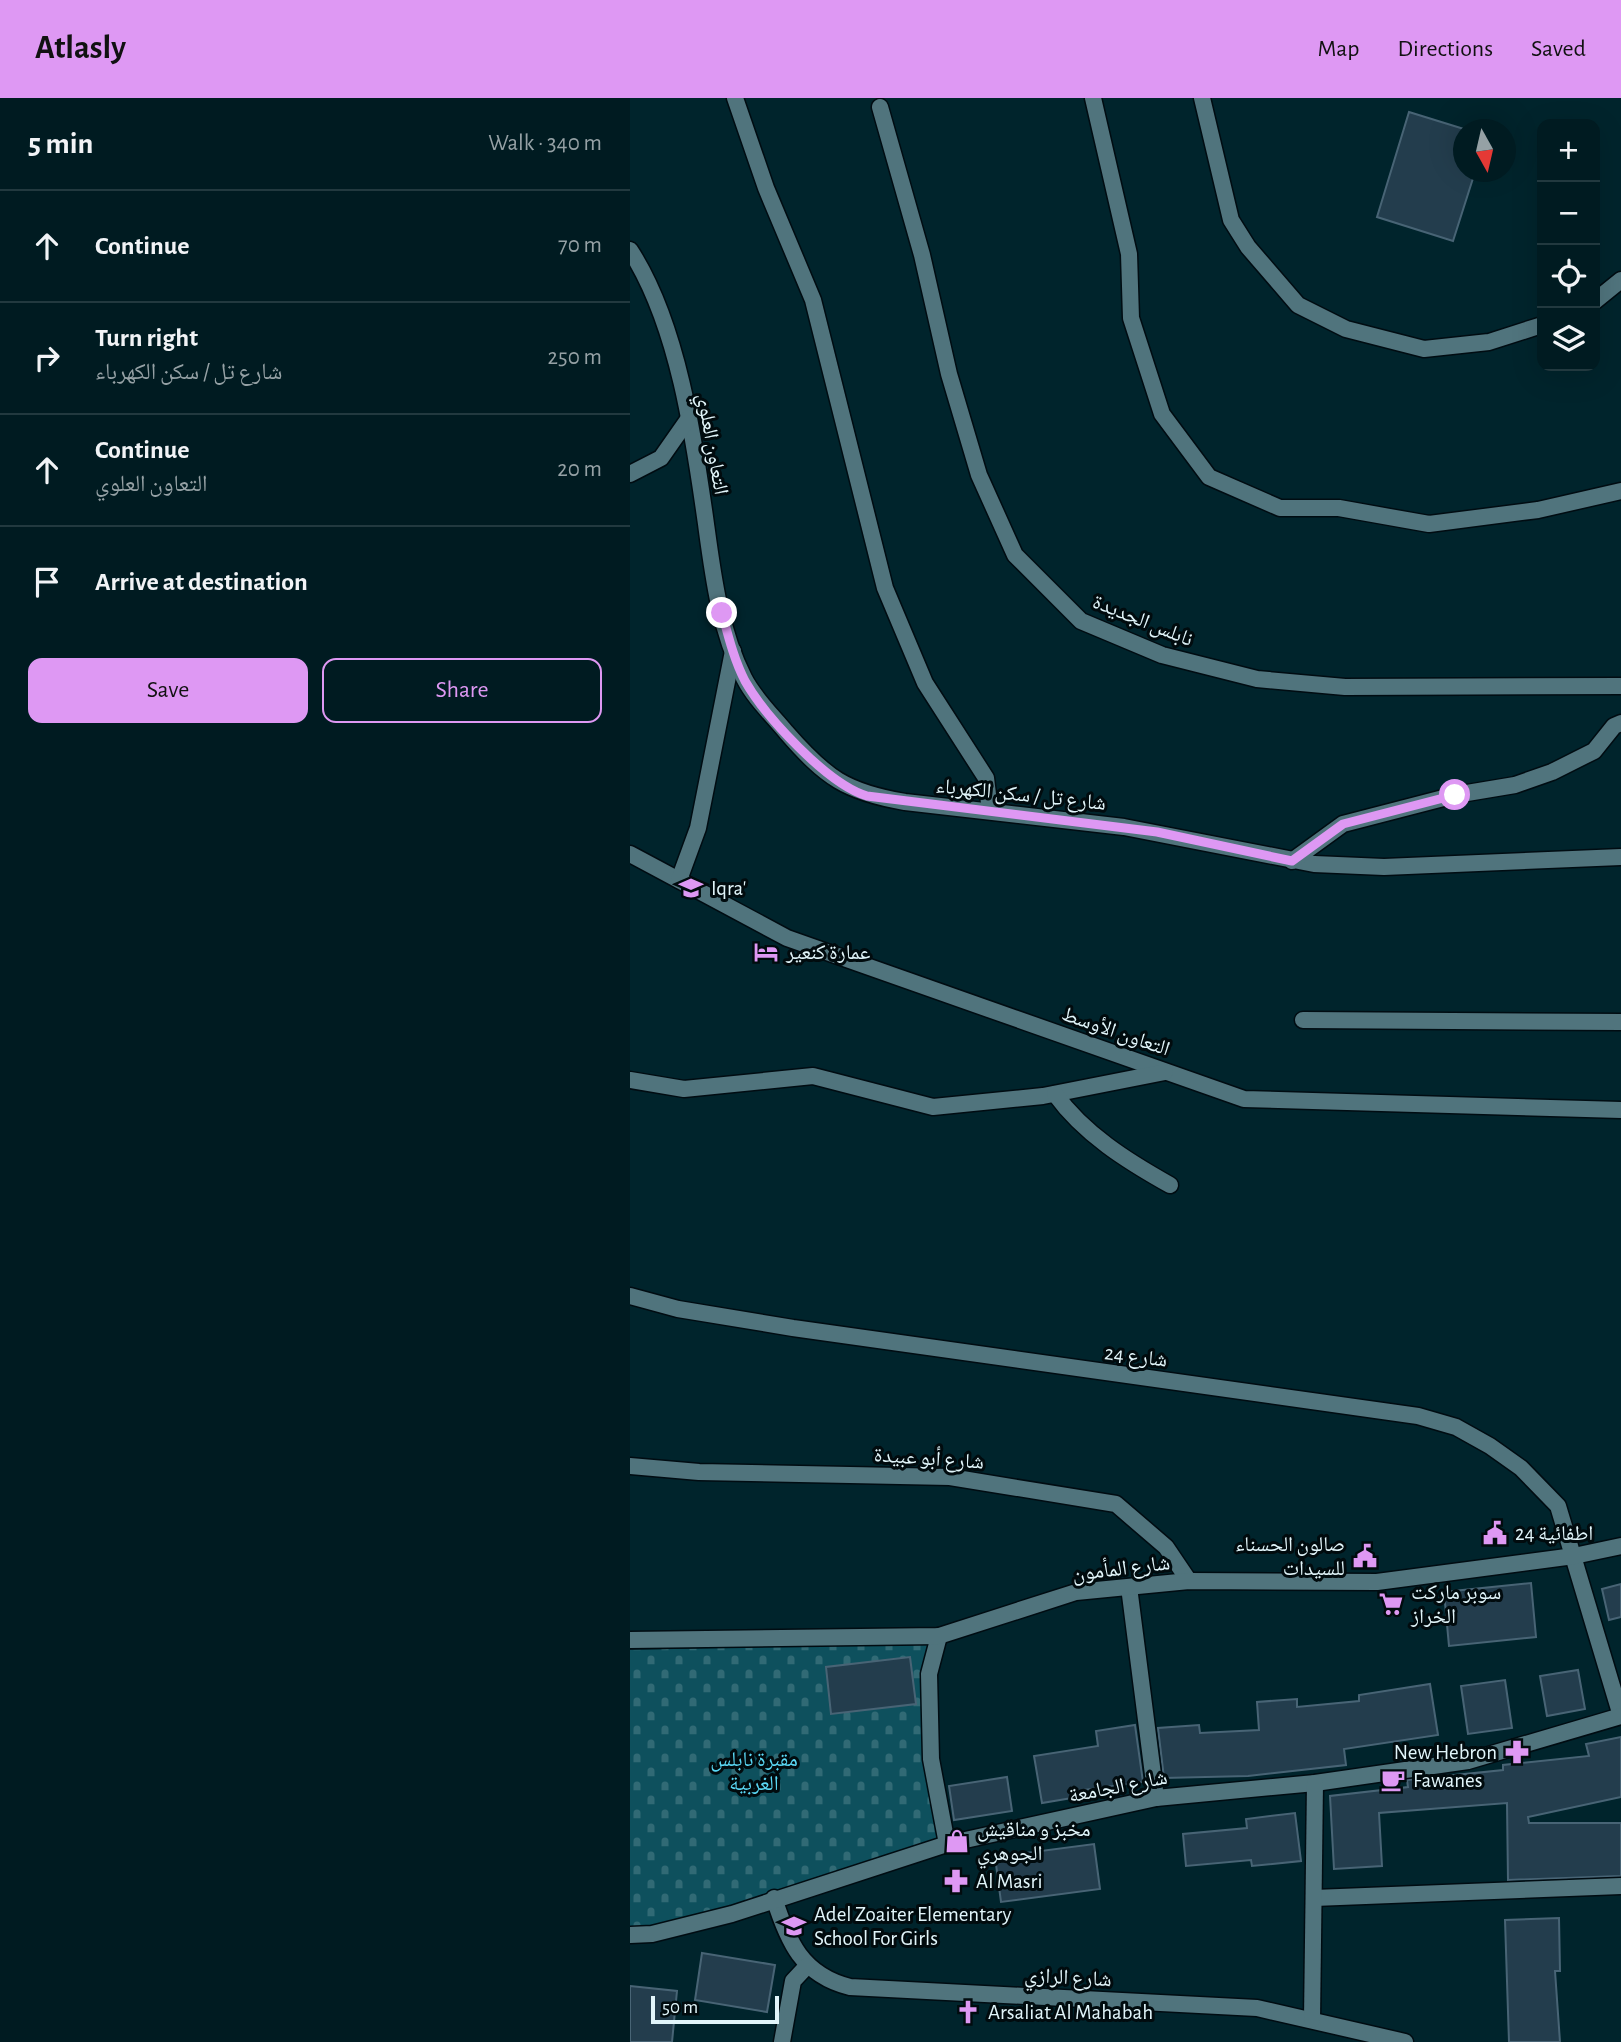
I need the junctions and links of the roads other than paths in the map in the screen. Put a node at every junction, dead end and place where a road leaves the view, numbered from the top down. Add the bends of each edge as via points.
1 (736, 98) edge
2 (1093, 98) edge
3 (1202, 98) edge
4 (880, 107) dead end
5 (630, 250) edge
6 (1621, 280) edge
7 (1600, 297) edge
8 (1537, 327) edge
9 (689, 418) junction
10 (630, 474) edge
11 (1621, 491) edge
12 (733, 651) junction
13 (1621, 686) edge
14 (1621, 723) edge
15 (989, 811) junction
16 (630, 854) edge
17 (1621, 856) edge
18 (1292, 861) junction
19 (679, 880) junction
20 (1303, 1020) dead end
21 (1621, 1022) edge
22 (1167, 1072) junction
23 (630, 1080) edge
24 (1055, 1094) junction
25 (1621, 1111) edge
26 (1170, 1185) dead end
27 (630, 1296) edge
28 (630, 1466) edge
29 (1621, 1546) edge
30 (1574, 1556) junction
31 (1189, 1581) junction
32 (1129, 1587) junction
33 (939, 1636) junction
34 (630, 1640) edge
35 (1621, 1716) edge
36 (1315, 1783) junction
37 (1156, 1798) junction
38 (947, 1844) junction
39 (1621, 1886) edge
40 (774, 1898) junction
41 (1314, 1898) junction
42 (630, 1936) edge
43 (807, 1966) junction
44 (1312, 2020) junction
45 (782, 2042) edge
46 (1405, 2042) edge

1 - 15 street via 766,188 813,300 885,588 925,683 986,778
2 - 11 street via 1129,254 1131,318 1162,414 1209,477 1280,509 1339,508 1429,524 1538,510
3 - 8 street via 1231,220 1298,305 1346,329 1424,349 1489,342
4 - 13 street, نابلس الجديدة via 979,475 1015,555 1081,621 1162,655 1257,678 1345,687
5 - 9 street, التعاون العلوي via 660,318
6 - 7 street
9 - 10 street via 661,458
9 - 12 street, التعاون العلوي via 715,583
12 - 15 street, شارع تل / سكن الكهرباء via 745,681 763,705 813,761 843,785 876,797
12 - 19 street via 698,828
14 - 18 street via 1594,751 1552,772 1515,785 1343,824
15 - 18 street, شارع تل / سكن الكهرباء via 1157,832
16 - 19 street, التعاون الأوسط
17 - 18 street, شارع تل / سكن الكهرباء via 1384,867
19 - 22 street, التعاون الأوسط via 787,938
20 - 21 street
22 - 24 street
22 - 25 street, التعاون الأوسط via 1244,1098
23 - 24 street via 684,1089 813,1076 933,1107
24 - 26 street via 1069,1114 1104,1143
27 - 30 street, شارع 24 via 678,1309 807,1330 1418,1416 1456,1427 1521,1468 1558,1506
28 - 31 street, شارع أبو عبيدة via 699,1472 950,1477 1116,1504 1166,1547
29 - 30 street, شارع المأمون
30 - 31 street, شارع المأمون via 1377,1582
30 - 35 street, شارع 24
31 - 32 street, شارع المأمون
32 - 33 street, شارع المأمون via 1076,1592
32 - 37 street
33 - 34 street, شارع المأمون
33 - 38 street via 929,1674 931,1759
35 - 36 street, شارع الجامعة via 1468,1761
36 - 37 street, شارع الجامعة
36 - 41 street
37 - 38 street, شارع الجامعة
38 - 40 street, شارع الجامعة
39 - 41 street
40 - 42 street, شارع الجامعة via 690,1925
40 - 43 street, شارع الرازي via 790,1943
41 - 44 street
43 - 44 street, شارع الرازي via 850,1987 1257,2007
43 - 45 street via 793,1981
44 - 46 street, شارع الرازي

